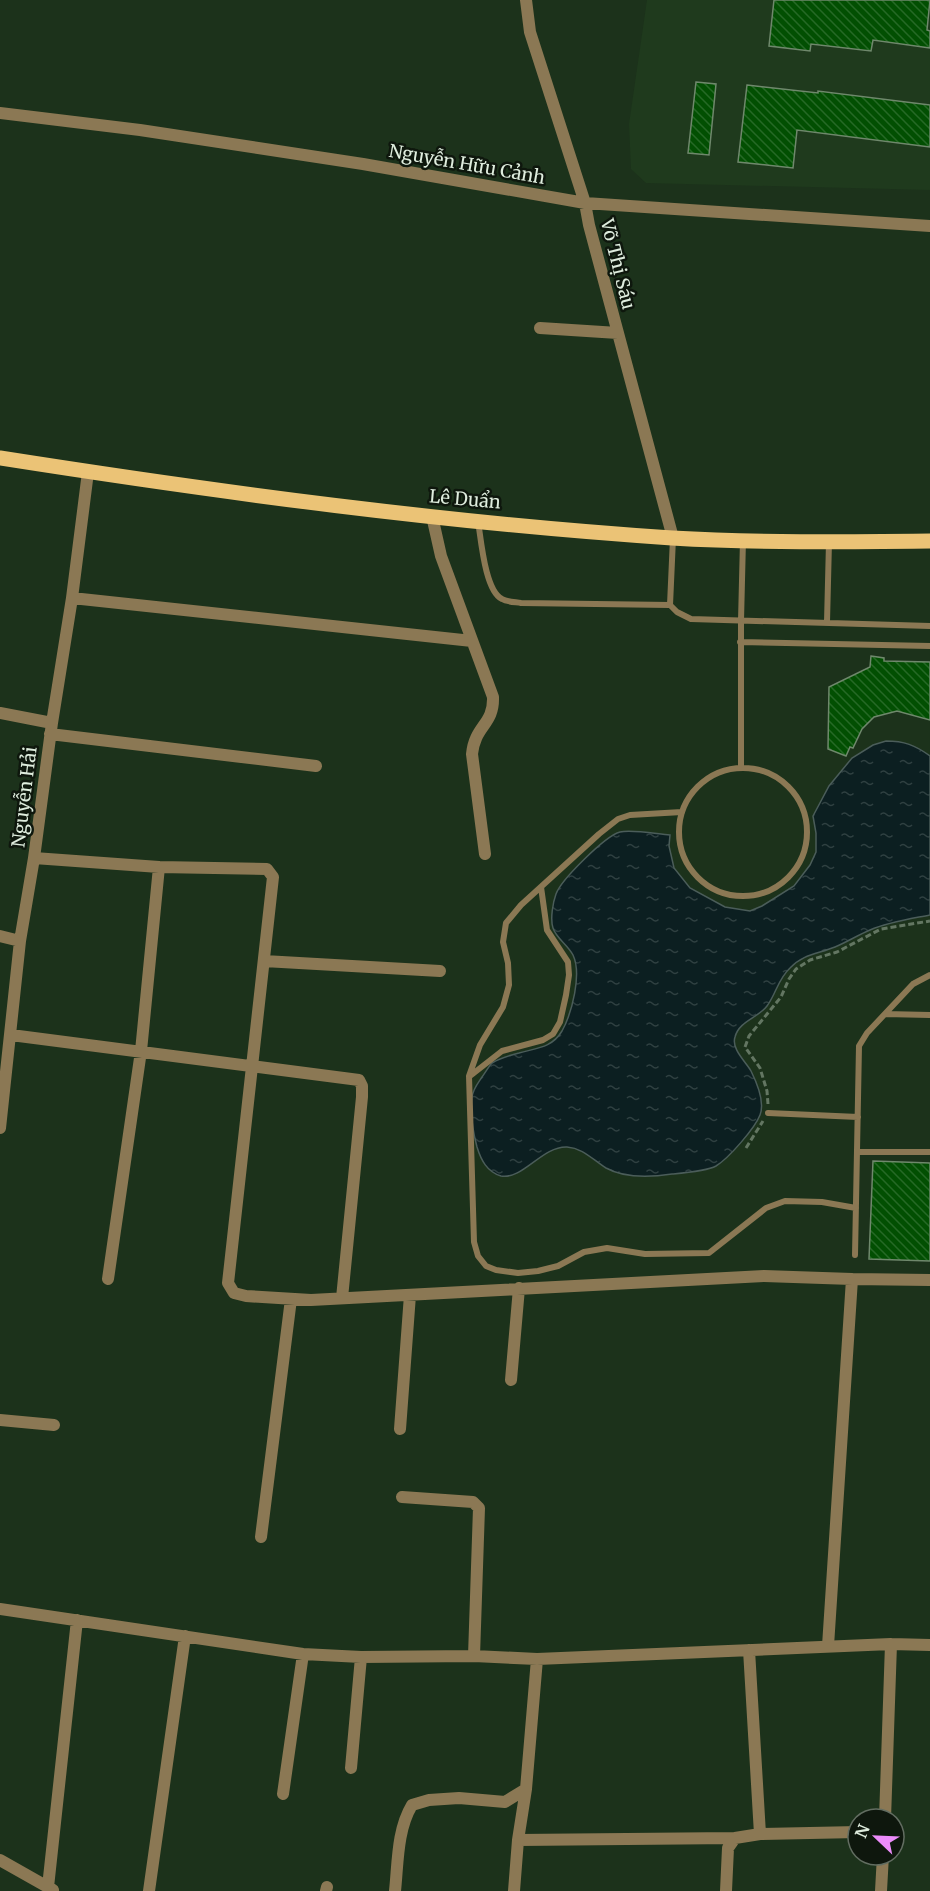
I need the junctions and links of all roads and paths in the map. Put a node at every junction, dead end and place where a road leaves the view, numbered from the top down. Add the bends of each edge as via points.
1 (526, 0) edge
2 (0, 113) edge
3 (585, 203) junction
4 (930, 226) edge
5 (540, 328) dead end
6 (618, 333) junction
7 (0, 458) edge
8 (88, 472) junction
9 (432, 516) junction
10 (478, 520) junction
11 (673, 538) junction
12 (743, 539) junction
13 (829, 541) junction
14 (930, 541) edge
15 (72, 598) junction
16 (670, 605) junction
17 (741, 621) junction
18 (827, 622) junction
19 (930, 626) edge
20 (472, 641) junction
21 (741, 642) junction
22 (930, 646) edge
23 (0, 713) edge
24 (51, 729) junction
25 (316, 766) dead end
26 (741, 768) junction
27 (682, 812) junction
28 (485, 854) dead end
29 (34, 858) junction
30 (159, 867) junction
31 (541, 886) junction
32 (930, 921) edge
33 (0, 936) edge
34 (20, 941) junction
35 (264, 961) junction
36 (440, 971) dead end
37 (930, 975) edge
38 (885, 1014) junction
39 (930, 1015) edge
40 (11, 1035) junction
41 (141, 1051) junction
42 (252, 1065) junction
43 (469, 1076) junction
44 (2, 1092) edge
45 (768, 1113) junction
46 (858, 1117) junction
47 (0, 1128) edge
48 (746, 1148) dead end
49 (857, 1152) junction
50 (930, 1152) edge
51 (856, 1208) junction
52 (855, 1255) dead end
53 (108, 1279) dead end
54 (852, 1280) junction
55 (930, 1280) edge
56 (519, 1288) junction
57 (410, 1295) junction
58 (342, 1298) junction
59 (291, 1299) junction
60 (511, 1380) dead end
61 (0, 1420) edge
62 (54, 1425) dead end
63 (400, 1429) dead end
64 (402, 1497) dead end
65 (261, 1537) dead end
66 (0, 1609) edge
67 (77, 1620) junction
68 (185, 1636) junction
69 (891, 1644) junction
70 (930, 1645) edge
71 (828, 1646) junction
72 (749, 1650) junction
73 (303, 1654) junction
74 (474, 1656) junction
75 (361, 1657) junction
76 (537, 1659) junction
77 (351, 1768) dead end
78 (526, 1790) junction
79 (283, 1794) dead end
80 (885, 1807) edge
81 (846, 1832) edge
82 (760, 1834) junction
83 (735, 1838) junction
84 (518, 1840) junction
85 (0, 1860) edge
86 (883, 1867) edge
87 (51, 1889) edge
88 (149, 1891) edge
89 (395, 1891) edge
90 (514, 1891) edge
91 (726, 1891) edge
92 (881, 1891) edge

1 - 3 street, Võ Thị Sáu via 530,32
2 - 3 street, Nguyễn Hữu Cảnh via 363,164
3 - 4 street, Nguyễn Hữu Cảnh
3 - 6 street, Võ Thị Sáu
5 - 6 street
6 - 11 street, Võ Thị Sáu
7 - 8 main road, Lê Duẩn
8 - 9 main road, Lê Duẩn
8 - 15 street, Nguyễn Hải
9 - 10 main road, Lê Duẩn
9 - 20 street via 441,556
10 - 11 main road, Lê Duẩn
10 - 16 lane via 490,583 502,599 521,603
11 - 12 main road, Lê Duẩn
11 - 16 lane
12 - 13 main road, Lê Duẩn
12 - 17 lane
13 - 14 main road, Lê Duẩn
13 - 18 lane
15 - 20 street
15 - 24 street, Nguyễn Hải
16 - 17 lane via 691,619
17 - 18 lane
17 - 21 lane
18 - 19 lane
20 - 28 street via 494,710 477,732 472,754
21 - 22 lane
21 - 26 lane
23 - 24 street
24 - 25 street
24 - 29 street, Nguyễn Hải
26 - 27 lane via 705,781
26 - 27 lane via 762,771 781,780 796,796 805,815 807,837 801,858 781,883 752,896 730,895 710,888 694,874 683,855 679,834
27 - 31 lane via 618,819
29 - 30 street
29 - 34 street, Nguyễn Hải
30 - 35 street via 271,871
30 - 41 street
31 - 43 lane via 506,923 503,942 509,985 503,1007 480,1045
31 - 43 lane via 547,930 568,962 560,1022 553,1034 543,1040 502,1051
32 - 45 path via 881,929 796,969 781,998 749,1036 745,1047 760,1068 767,1090
33 - 34 street
34 - 40 street, Nguyễn Hải
35 - 36 street
35 - 42 street
37 - 38 lane via 913,984
38 - 39 lane
38 - 46 lane via 859,1046
40 - 41 street
40 - 44 street, Nguyễn Hải
41 - 42 street
41 - 53 street
42 - 58 street via 352,1078 361,1083
42 - 59 street via 228,1283 234,1293
43 - 51 lane via 474,1242 478,1256 496,1270 538,1271 558,1266 584,1252 607,1248 645,1254 709,1253 765,1208 785,1201
44 - 47 street, Nguyễn Hải
45 - 46 lane
45 - 48 path
46 - 49 lane
49 - 50 lane
49 - 51 lane
51 - 52 lane
54 - 55 street
54 - 56 street via 764,1276
54 - 71 street
56 - 57 street
56 - 60 street
57 - 58 street
57 - 63 street
58 - 59 street
59 - 65 street
61 - 62 street
64 - 74 street via 472,1502 479,1508
66 - 67 street
67 - 68 street
67 - 87 street
68 - 73 street
68 - 88 street
69 - 70 street
69 - 71 street
69 - 80 street
71 - 72 street
72 - 76 street
72 - 82 street
73 - 75 street
73 - 79 street
74 - 75 street
74 - 76 street
75 - 77 street
76 - 78 street
78 - 84 street
78 - 89 street via 505,1802 459,1798 412,1805 400,1843
81 - 82 street
82 - 83 street
83 - 84 street
83 - 91 street via 728,1848
84 - 90 street
85 - 87 street
86 - 92 street

